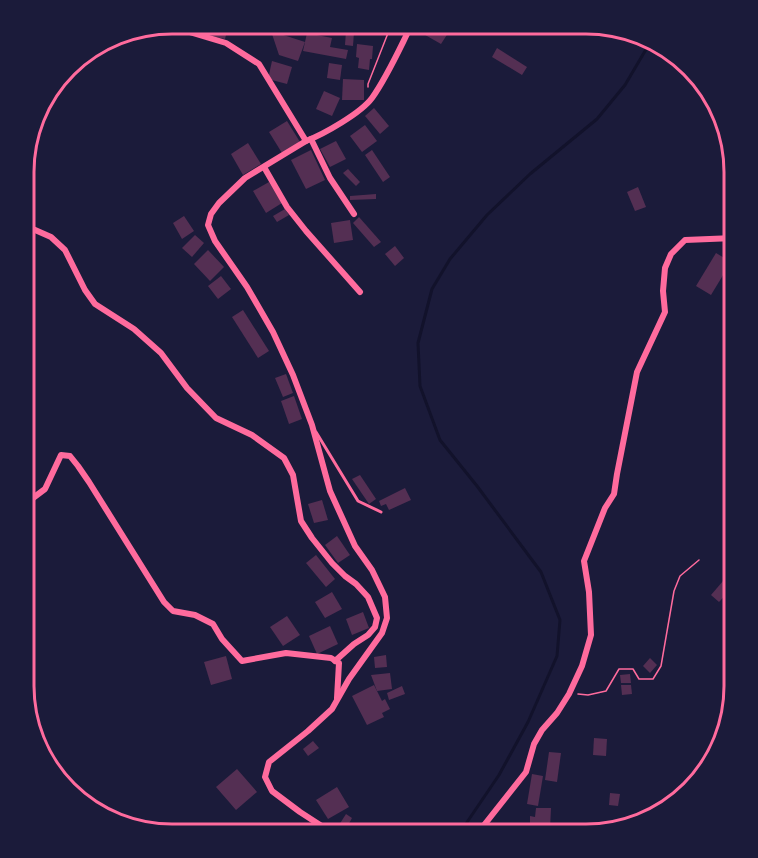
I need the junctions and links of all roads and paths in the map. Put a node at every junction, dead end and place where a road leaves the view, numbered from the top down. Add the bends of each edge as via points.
1 (387, 34) edge
2 (406, 34) edge
3 (199, 35) edge
4 (371, 99) junction
5 (308, 140) junction
6 (264, 167) junction
7 (354, 214) dead end
8 (34, 230) edge
9 (723, 238) edge
10 (360, 292) dead end
11 (312, 425) junction
12 (35, 497) edge
13 (381, 512) dead end
14 (699, 560) dead end
15 (335, 661) junction
16 (569, 694) junction
17 (337, 701) junction
18 (317, 823) edge
19 (486, 823) edge

1 - 4 path via 368,84
2 - 4 street
3 - 5 street via 226,43 260,64
4 - 5 street via 348,118
5 - 6 street
5 - 7 street
6 - 10 street via 287,207
6 - 11 street via 219,203 208,225 273,332
8 - 15 street via 51,237 64,250 95,304 134,329 161,353 216,418 252,435 284,458 293,476 304,527 332,563 368,597 377,618 368,635
9 - 16 street via 685,240 671,254 665,268 665,312 637,372 614,494 584,561 591,634
11 - 13 lane via 358,501
11 - 17 street via 330,491 354,546 385,597 387,618 382,633
12 - 15 street via 45,489 61,455 70,456 174,612 195,615 213,624 242,661 286,653
14 - 16 path via 680,576 674,591 661,666 653,679 639,679 633,669 619,669 606,691
15 - 17 street via 339,663
16 - 19 street via 534,744 526,772
17 - 18 street via 269,762 265,777 272,791

